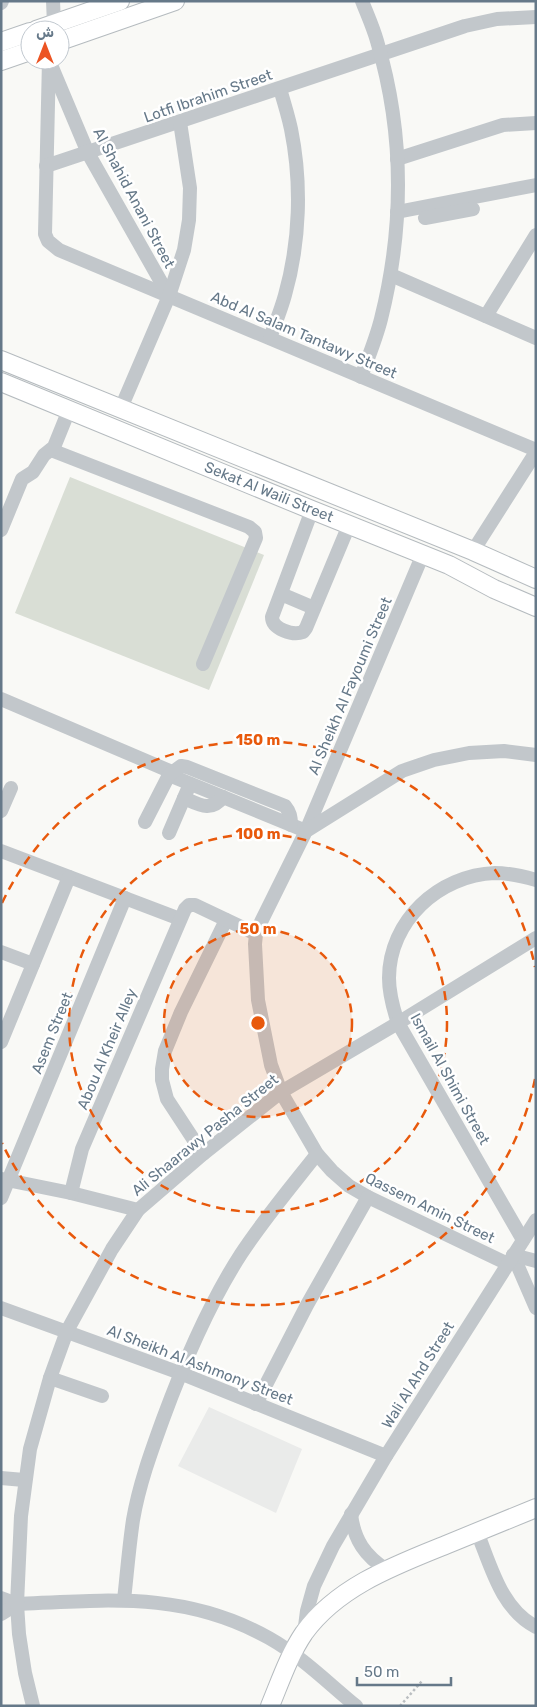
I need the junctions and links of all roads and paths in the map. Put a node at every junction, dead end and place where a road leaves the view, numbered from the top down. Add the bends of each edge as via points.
1 (53, 1) edge
2 (120, 1) edge
3 (175, 1) edge
4 (362, 1) edge
5 (536, 17) edge
6 (54, 20) edge
7 (65, 20) edge
8 (20, 35) edge
9 (70, 38) edge
10 (1, 42) edge
11 (20, 54) edge
12 (381, 55) junction
13 (1, 61) edge
14 (49, 70) edge
15 (53, 70) edge
16 (280, 89) junction
17 (180, 122) junction
18 (536, 123) edge
19 (88, 153) junction
20 (397, 160) junction
21 (46, 166) junction
22 (536, 185) edge
23 (473, 209) dead end
24 (398, 212) junction
25 (432, 213) junction
26 (536, 235) edge
27 (59, 250) joint
28 (391, 275) junction
29 (168, 296) junction
30 (486, 316) junction
31 (270, 338) junction
32 (536, 338) edge
33 (1, 360) edge
34 (362, 377) junction
35 (1, 382) edge
36 (121, 408) junction
37 (69, 410) junction
38 (51, 450) junction
39 (536, 451) edge
40 (312, 510) junction
41 (348, 525) junction
42 (1, 530) edge
43 (473, 551) junction
44 (423, 554) junction
45 (449, 565) junction
46 (536, 579) edge
47 (536, 590) edge
48 (281, 594) junction
49 (314, 608) junction
50 (536, 608) edge
51 (203, 664) dead end
52 (1, 699) edge
53 (536, 754) edge
54 (170, 774) junction
55 (190, 784) junction
56 (11, 788) dead end
57 (223, 797) junction
58 (184, 798) junction
59 (1, 811) edge
60 (145, 822) dead end
61 (291, 825) junction
62 (306, 831) junction
63 (169, 833) dead end
64 (1, 851) edge
65 (69, 877) junction
66 (536, 880) edge
67 (125, 898) junction
68 (180, 920) junction
69 (226, 920) junction
70 (256, 934) junction
71 (536, 938) edge
72 (1, 952) edge
73 (33, 964) junction
74 (398, 1023) junction
75 (1, 1042) edge
76 (281, 1092) junction
77 (203, 1154) junction
78 (317, 1154) junction
79 (5, 1179) edge
80 (71, 1193) junction
81 (368, 1197) junction
82 (1, 1198) edge
83 (138, 1210) junction
84 (536, 1220) edge
85 (523, 1240) junction
86 (510, 1260) junction
87 (536, 1261) edge
88 (1, 1308) edge
89 (536, 1308) edge
90 (67, 1331) junction
91 (180, 1374) junction
92 (50, 1378) junction
93 (102, 1396) dead end
94 (256, 1404) junction
95 (386, 1456) junction
96 (1, 1478) edge
97 (24, 1480) junction
98 (536, 1508) edge
99 (351, 1514) junction
100 (477, 1532) junction
101 (387, 1570) junction
102 (1, 1598) edge
103 (124, 1600) junction
104 (17, 1604) junction
105 (1, 1614) edge
106 (536, 1627) edge
107 (304, 1634) junction
108 (293, 1654) junction
109 (422, 1681) dead end
110 (33, 1706) edge
111 (270, 1706) edge
112 (356, 1706) edge
113 (400, 1706) edge

1 - 6 street
2 - 7 main road
3 - 9 main road
4 - 12 street
5 - 12 street, Lotfi Ibrahim Street via 497,19 465,26
8 - 10 main road
11 - 13 main road
12 - 16 street, Lotfi Ibrahim Street
12 - 20 street via 396,132
14 - 21 street, Al Shahid Anani Street
15 - 19 street, Al Shahid Anani Street
16 - 17 street, Lotfi Ibrahim Street
16 - 31 street via 297,170 298,212 294,254 285,295
17 - 19 street, Lotfi Ibrahim Street
17 - 29 street via 190,188 189,220 184,250
18 - 20 street via 503,125
19 - 21 street, Lotfi Ibrahim Street
19 - 29 street, Al Shahid Anani Street
20 - 24 street
21 - 27 street, Al Shahid Anani Street via 45,234
22 - 25 street
23 - 25 street
24 - 25 street
24 - 28 street
26 - 30 street
27 - 29 street, Abd Al Salam Tantawy Street
28 - 30 street
28 - 34 street via 381,321
29 - 31 street, Abd Al Salam Tantawy Street
29 - 36 street
30 - 32 street
31 - 34 street, Abd Al Salam Tantawy Street
33 - 36 main road, Sekat Al Waili Street
34 - 39 street, Abd Al Salam Tantawy Street
35 - 37 main road, Sekat Al Waili Street
36 - 43 main road, Sekat Al Waili Street
37 - 38 street
37 - 40 main road, Sekat Al Waili Street
38 - 42 street via 33,472 22,479
38 - 51 street via 249,526 255,532 256,538
39 - 43 street
40 - 41 main road, Sekat Al Waili Street
40 - 48 street
41 - 44 main road, Sekat Al Waili Street
41 - 49 street
43 - 46 main road, Sekat Al Waili Street
44 - 45 main road, Sekat Al Waili Street
44 - 62 street, Al Sheikh Al Fayoumi Street
45 - 47 main road via 499,574
45 - 50 main road, Sekat Al Waili Street
48 - 49 street
48 - 49 street via 272,617 275,626 294,634 303,632
52 - 54 street
53 - 62 street via 504,751 469,753 434,760 402,771
54 - 55 street
54 - 60 street
54 - 61 street via 180,766 187,767 285,806
55 - 57 street
55 - 58 street
56 - 59 street
57 - 58 street via 210,807
57 - 61 street
58 - 63 street
61 - 62 street
62 - 70 street, Qassem Amin Street
64 - 65 street
65 - 67 street
65 - 73 street
66 - 74 street, Ismail Al Shimi Street via 496,873 472,876 430,896 401,932 392,954 389,977 391,1001
67 - 68 street
67 - 79 street, Asem Street
68 - 69 street via 189,905
68 - 80 street, Abou Al Kheir Alley via 82,1149
69 - 70 street
69 - 77 street via 181,1012 165,1051 162,1069 167,1099
70 - 76 street, Qassem Amin Street via 258,1000 271,1065
71 - 74 street, Ali Shaarawy Pasha Street
72 - 73 street
73 - 75 street
74 - 76 street, Ali Shaarawy Pasha Street
74 - 85 street, Ismail Al Shimi Street
76 - 77 street, Ali Shaarawy Pasha Street
76 - 78 street, Qassem Amin Street
77 - 83 street, Ali Shaarawy Pasha Street
78 - 81 street, Qassem Amin Street via 349,1186
78 - 91 street via 241,1253 220,1287
79 - 80 street
79 - 82 street, Asem Street
80 - 83 street
81 - 86 street, Qassem Amin Street
81 - 94 street
83 - 90 street, Ali Shaarawy Pasha Street via 104,1263
84 - 85 street, Wali Al Ahd Street
85 - 86 street, Wali Al Ahd Street
86 - 87 street, Qassem Amin Street
86 - 89 street
86 - 95 street, Wali Al Ahd Street
88 - 90 street, Al Sheikh Al Ashmony Street
90 - 91 street, Al Sheikh Al Ashmony Street
90 - 92 street, Ali Shaarawy Pasha Street
91 - 94 street, Al Sheikh Al Ashmony Street
91 - 103 street via 140,1486
92 - 93 street
92 - 97 street, Ali Shaarawy Pasha Street
94 - 95 street, Al Sheikh Al Ashmony Street
95 - 99 street, Wali Al Ahd Street
96 - 97 street
97 - 104 street, Ali Shaarawy Pasha Street
98 - 100 main road
99 - 101 street via 353,1528 365,1553
99 - 107 street, Wali Al Ahd Street via 314,1586 306,1612
100 - 101 main road
100 - 106 street via 503,1594 521,1617
101 - 107 main road via 346,1593 327,1608
102 - 104 street
103 - 104 street
103 - 108 street via 169,1604 213,1614 242,1625
104 - 105 street
104 - 110 street, Ali Shaarawy Pasha Street via 25,1673
107 - 108 main road
108 - 111 main road
108 - 112 street
109 - 113 path

